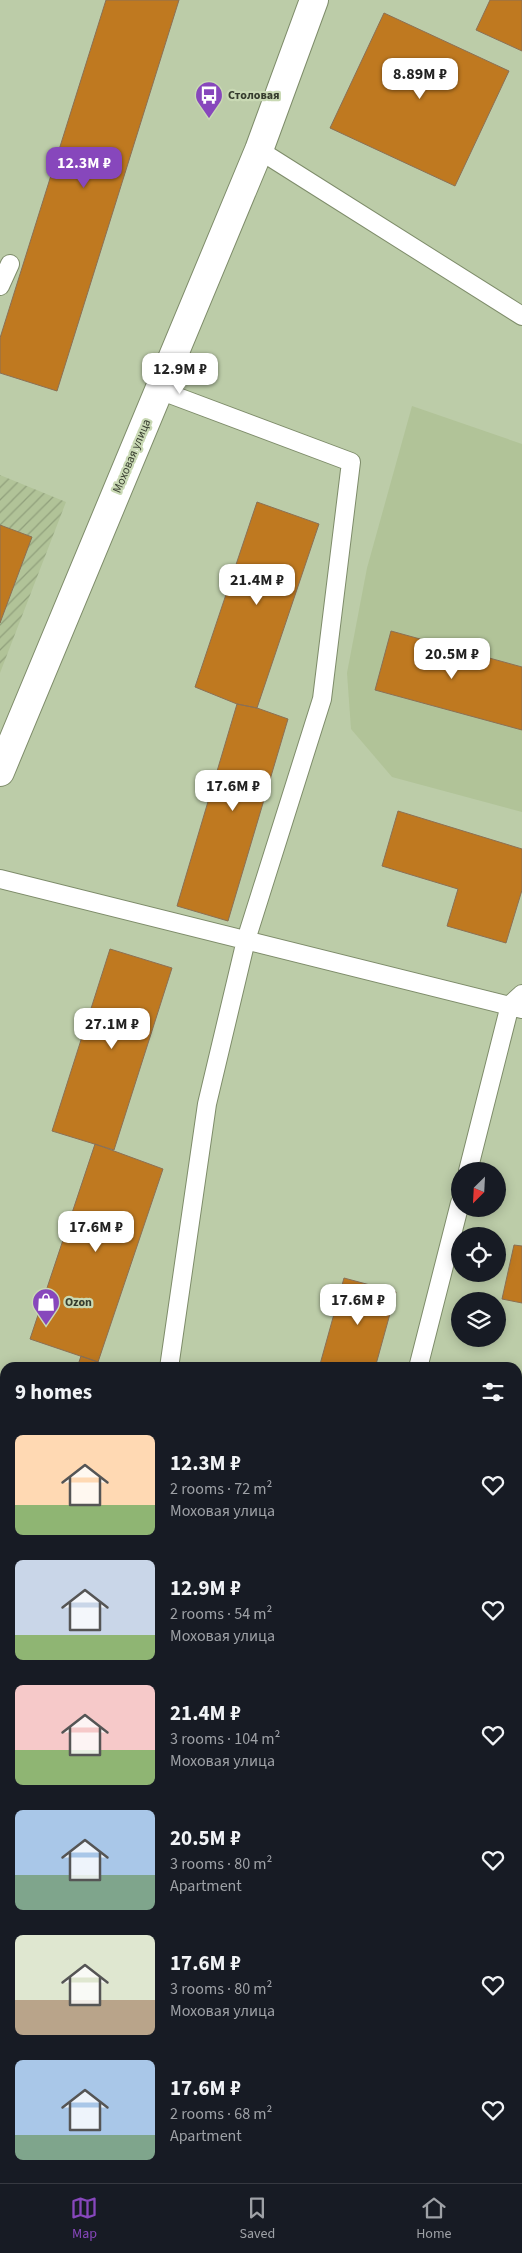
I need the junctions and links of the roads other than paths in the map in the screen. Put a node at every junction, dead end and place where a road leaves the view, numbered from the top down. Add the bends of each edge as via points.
1 (314, 0) edge
2 (259, 150) junction
3 (10, 264) dead end
4 (0, 286) edge
5 (522, 316) edge
6 (159, 390) junction
7 (0, 772) edge
8 (0, 879) edge
9 (246, 940) junction
10 (518, 1003) edge
11 (471, 1162) edge
12 (456, 1218) edge
13 (169, 1362) edge
14 (420, 1362) edge

1 - 2 street, Моховая улица
2 - 5 lane
2 - 6 street, Моховая улица
3 - 4 lane
6 - 7 street, Моховая улица
6 - 9 lane via 351,462 322,698
8 - 9 lane
9 - 10 lane
9 - 13 lane via 207,1104
10 - 11 lane
12 - 14 lane

